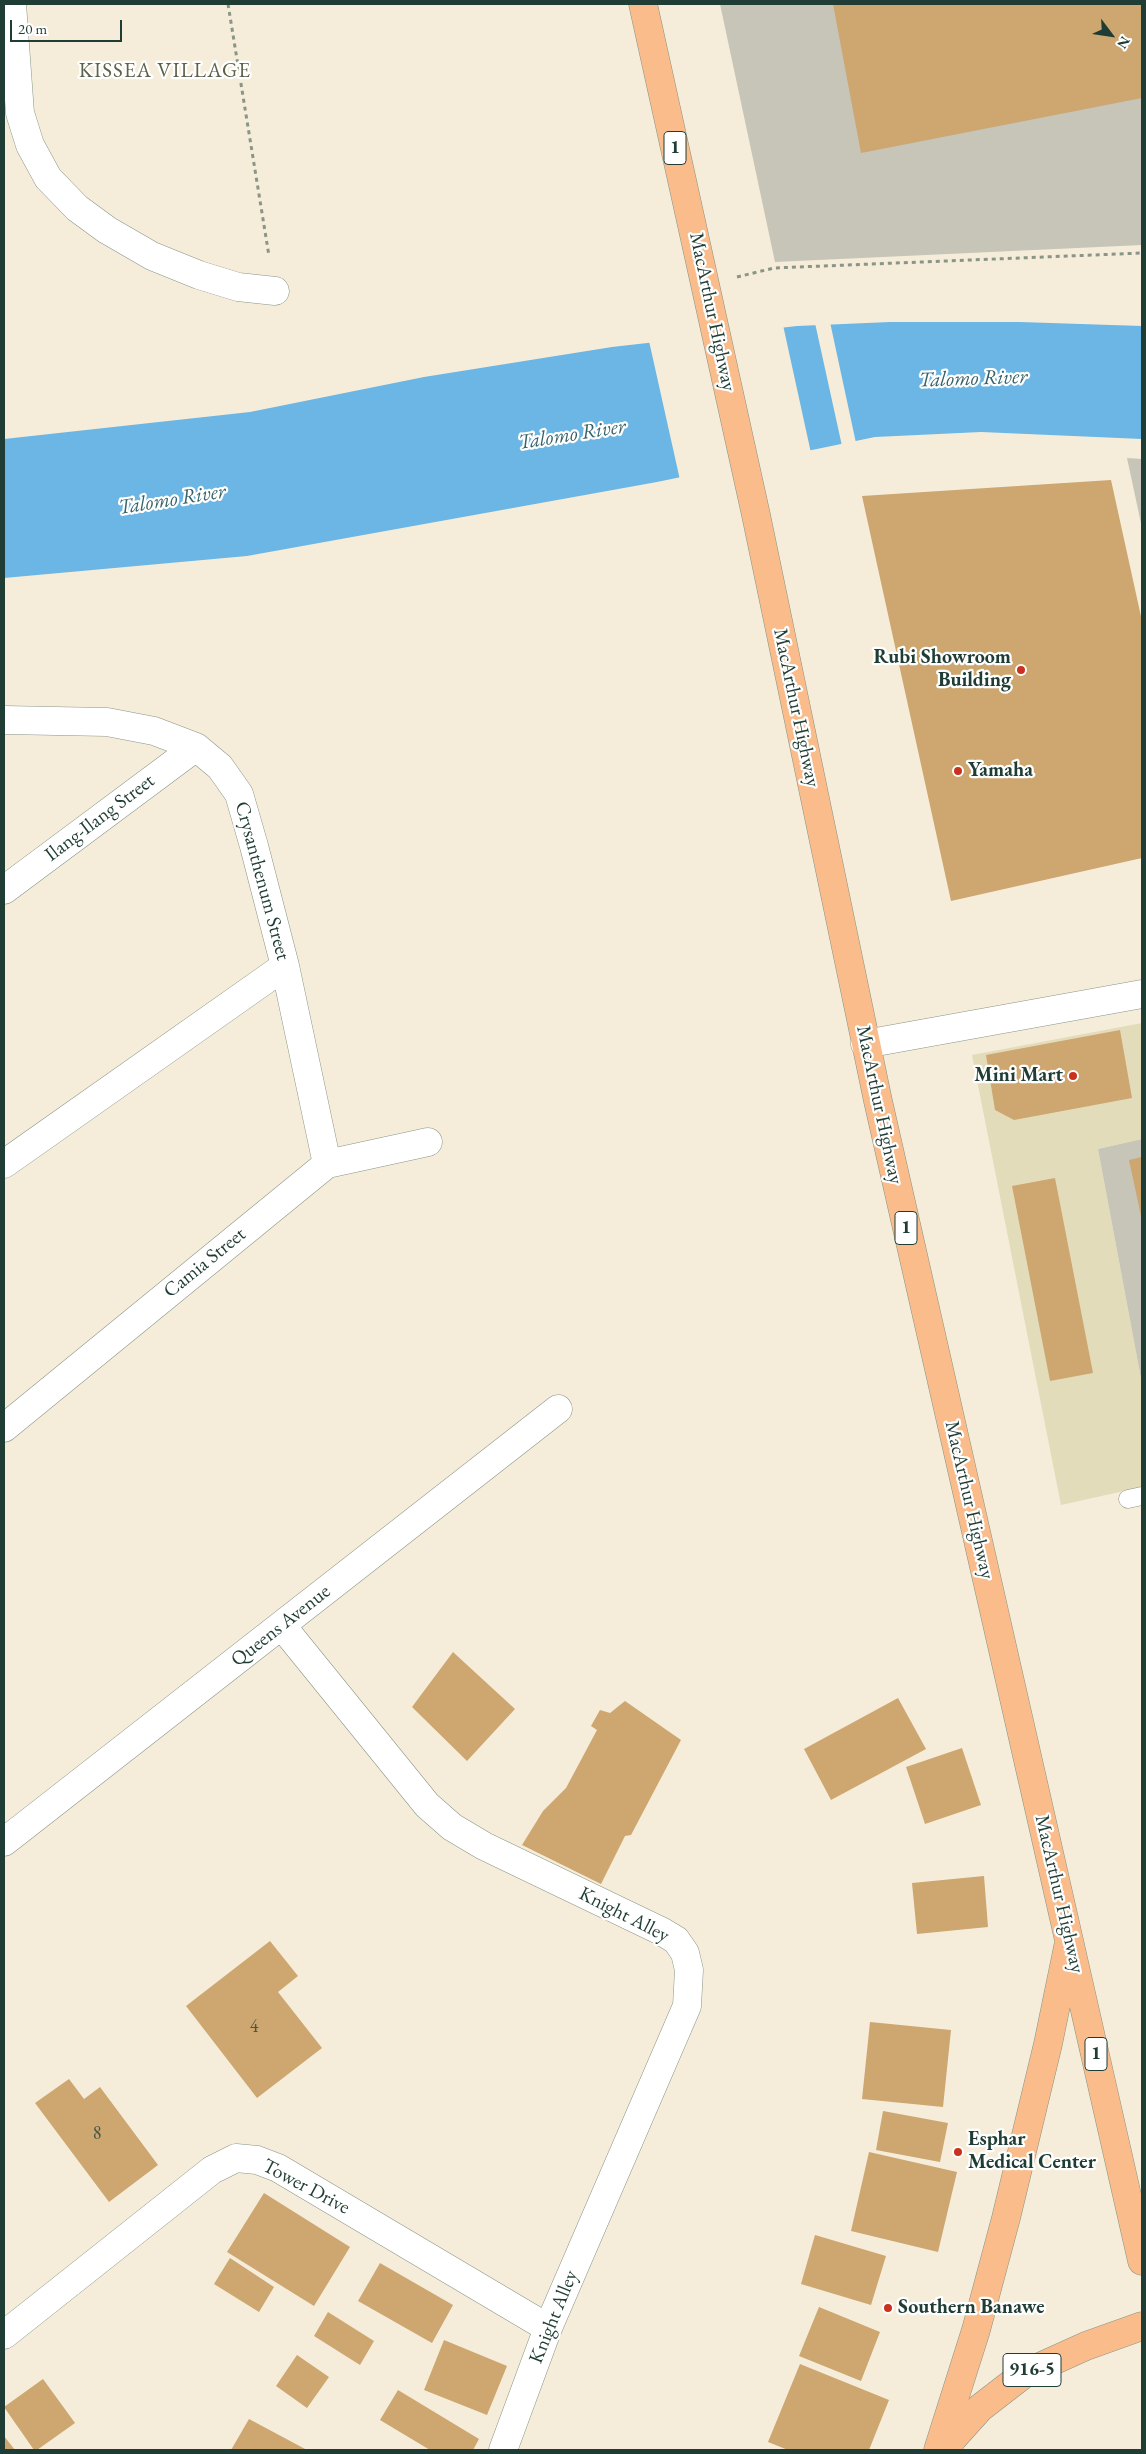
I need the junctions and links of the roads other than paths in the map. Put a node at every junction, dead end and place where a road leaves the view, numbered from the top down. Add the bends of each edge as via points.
1 (12, 4) edge
2 (643, 4) edge
3 (275, 291) road end
4 (4, 720) edge
5 (196, 747) junction
6 (4, 890) edge
7 (285, 966) junction
8 (1142, 994) edge
9 (866, 1044) junction
10 (428, 1142) dead end
11 (4, 1164) edge
12 (327, 1164) junction
13 (558, 1409) dead end
14 (4, 1428) edge
15 (282, 1626) junction
16 (4, 1842) edge
17 (1070, 1938) junction
18 (1132, 2176) edge
19 (1142, 2261) edge
20 (1142, 2326) edge
21 (548, 2328) junction
22 (4, 2335) edge
23 (503, 2450) edge
24 (938, 2450) edge
25 (945, 2450) edge

1 - 3 street via 20,113 30,145 48,178 77,208 152,256 238,287
2 - 9 main road, MacArthur Highway / 1 via 756,515
4 - 5 street, Crysanthenum Street via 108,722 154,731
5 - 6 street, Ilang-Ilang Street
5 - 7 street, Crysanthenum Street via 220,767 239,794
7 - 11 street
7 - 12 street, Crysanthenum Street
8 - 9 street
9 - 17 main road, MacArthur Highway / 1
10 - 12 street, Camia Street
12 - 14 street, Camia Street
13 - 15 street, Queens Avenue
15 - 16 street, Queens Avenue
15 - 21 street, Knight Alley via 426,1805 452,1827 484,1846 662,1931 676,1940 685,1953 689,1970 687,2006
17 - 18 main road, MacArthur Highway / 1
17 - 24 main road via 1006,2218 976,2330
18 - 19 main road, MacArthur Highway / 1
20 - 25 main road, 916-5 via 1086,2346 1024,2374 980,2408
21 - 22 street, Tower Drive via 278,2168 256,2160 236,2158 212,2170
21 - 23 street, Knight Alley

